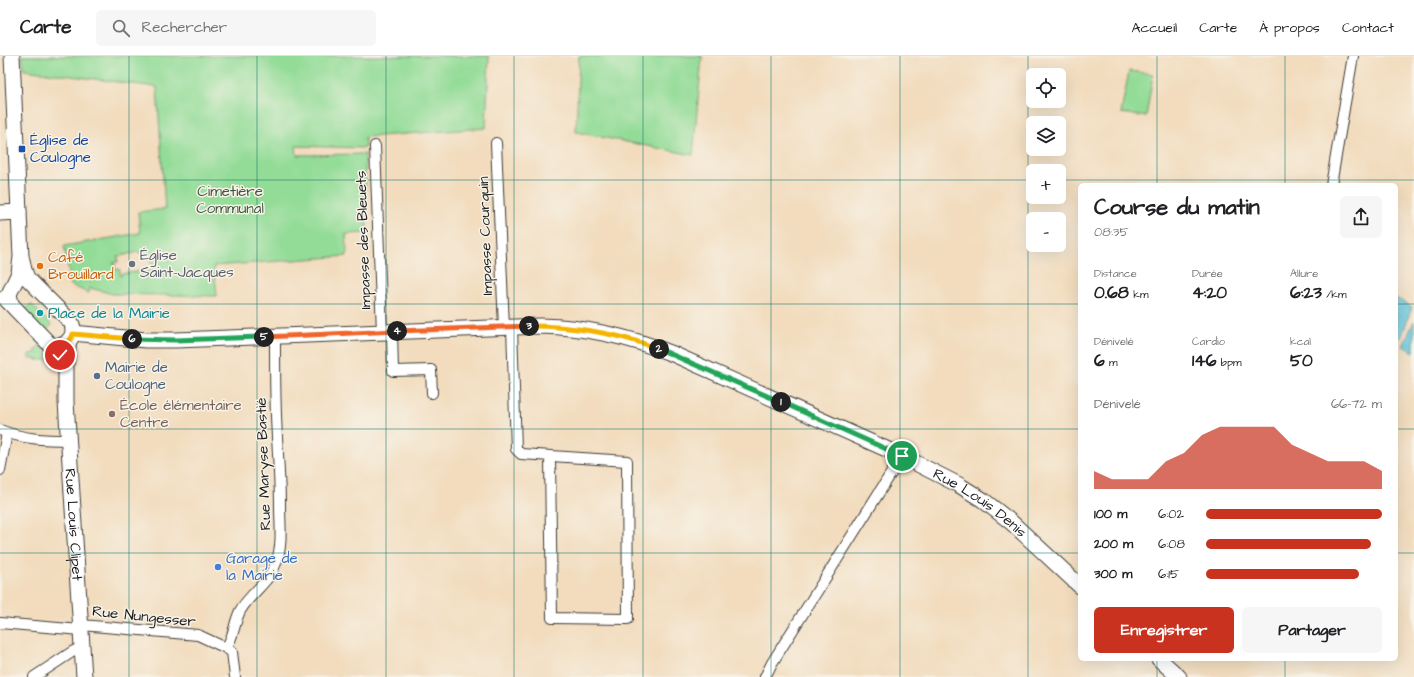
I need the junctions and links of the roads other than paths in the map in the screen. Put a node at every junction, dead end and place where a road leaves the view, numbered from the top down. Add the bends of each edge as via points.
1 (12, 56) edge
2 (1353, 56) edge
3 (496, 143) dead end
4 (375, 146) dead end
5 (1331, 183) edge
6 (19, 212) junction
7 (0, 213) edge
8 (21, 257) junction
9 (32, 284) junction
10 (6, 291) edge
11 (508, 327) junction
12 (387, 332) junction
13 (275, 336) junction
14 (71, 337) junction
15 (50, 344) junction
16 (66, 371) junction
17 (432, 393) dead end
18 (4, 432) edge
19 (69, 440) junction
20 (902, 456) junction
21 (550, 457) junction
22 (0, 470) edge
23 (1078, 584) edge
24 (0, 623) edge
25 (81, 627) junction
26 (82, 647) junction
27 (226, 648) junction
28 (1161, 661) edge
29 (34, 677) edge
30 (84, 677) edge
31 (235, 677) edge
32 (764, 677) edge
33 (1179, 677) edge

1 - 6 street
2 - 5 street
3 - 11 street, Impasse Courquin
4 - 12 street, Impasse des Bleuets
6 - 7 street
6 - 8 street
8 - 9 street via 24,272
8 - 10 street via 19,273
9 - 10 street via 23,282
9 - 14 street via 73,326
10 - 15 street via 11,304
11 - 12 street, Rue Louis Denis
11 - 20 street, Rue Louis Denis via 578,328 649,345
11 - 21 street, Impasse Courquin via 516,450 521,454
12 - 13 street, Rue Louis Denis
12 - 17 street, Impasse des Bleuets via 393,370 431,370
13 - 14 street, Rue Louis Denis via 176,340
13 - 27 street, Rue Maryse Bastié via 280,550 269,577 240,611 232,638
14 - 15 street via 61,346
14 - 16 street, Rue Louis Clipet
15 - 16 street, Rue Louis Clipet via 62,358
16 - 19 street, Rue Louis Clipet
18 - 19 street via 22,437
18 - 22 street
19 - 25 street, Rue Louis Clipet
20 - 23 street, Rue Louis Denis via 983,500 1011,522
20 - 32 street
21 - 21 street via 627,461 628,619 552,618
24 - 25 street, Rue Nungesser
25 - 26 street, Rue Louis Clipet
25 - 27 street, Rue Nungesser via 192,634
26 - 29 street
26 - 30 street, Rue Louis Clipet
27 - 31 street via 232,652
28 - 33 street

